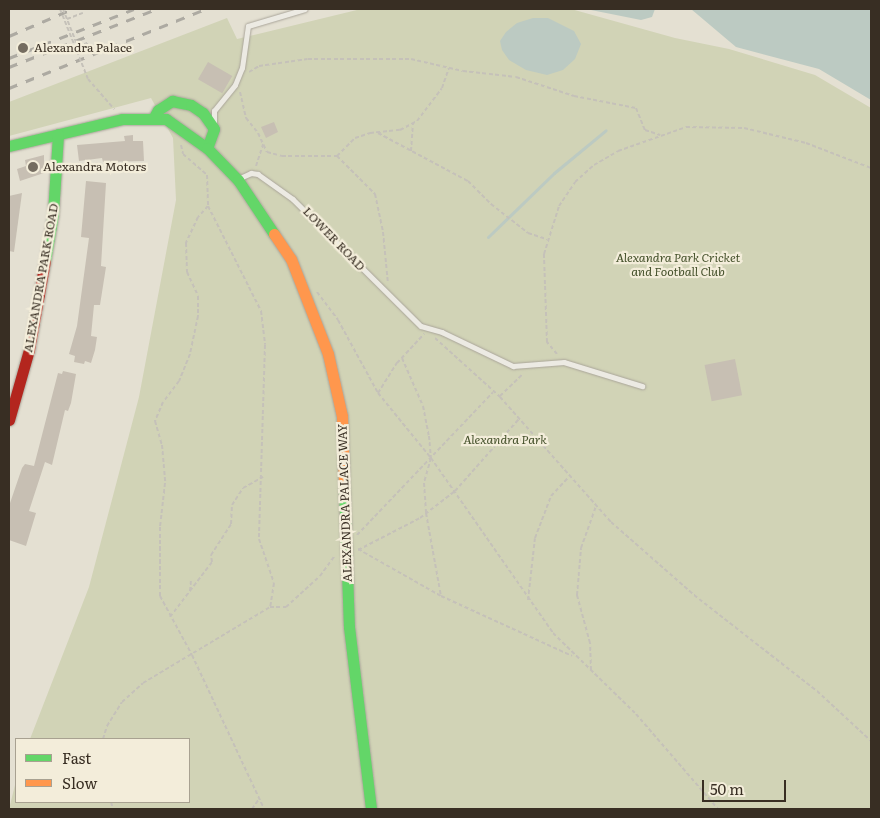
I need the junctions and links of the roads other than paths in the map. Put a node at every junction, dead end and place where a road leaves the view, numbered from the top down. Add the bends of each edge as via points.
1 (305, 9) edge
2 (154, 117) junction
3 (214, 129) junction
4 (58, 134) junction
5 (9, 146) edge
6 (207, 148) junction
7 (238, 180) junction
8 (642, 386) dead end
9 (9, 420) edge
10 (372, 809) edge

1 - 3 lane via 248,26 242,68 235,85 214,111
2 - 3 street via 172,100 197,109
2 - 4 street, ALEXANDRA PALACE WAY via 119,115
2 - 6 street, ALEXANDRA PALACE WAY via 176,123
3 - 6 street
4 - 5 street, ALEXANDRA PALACE WAY
4 - 9 street, ALEXANDRA PARK ROAD via 53,214 29,350
6 - 7 street, ALEXANDRA PALACE WAY
7 - 8 lane, LOWER ROAD via 251,173 258,174 312,214 421,326 442,332 513,366 564,362
7 - 10 street, ALEXANDRA PALACE WAY via 291,259 328,354 342,416 355,691

